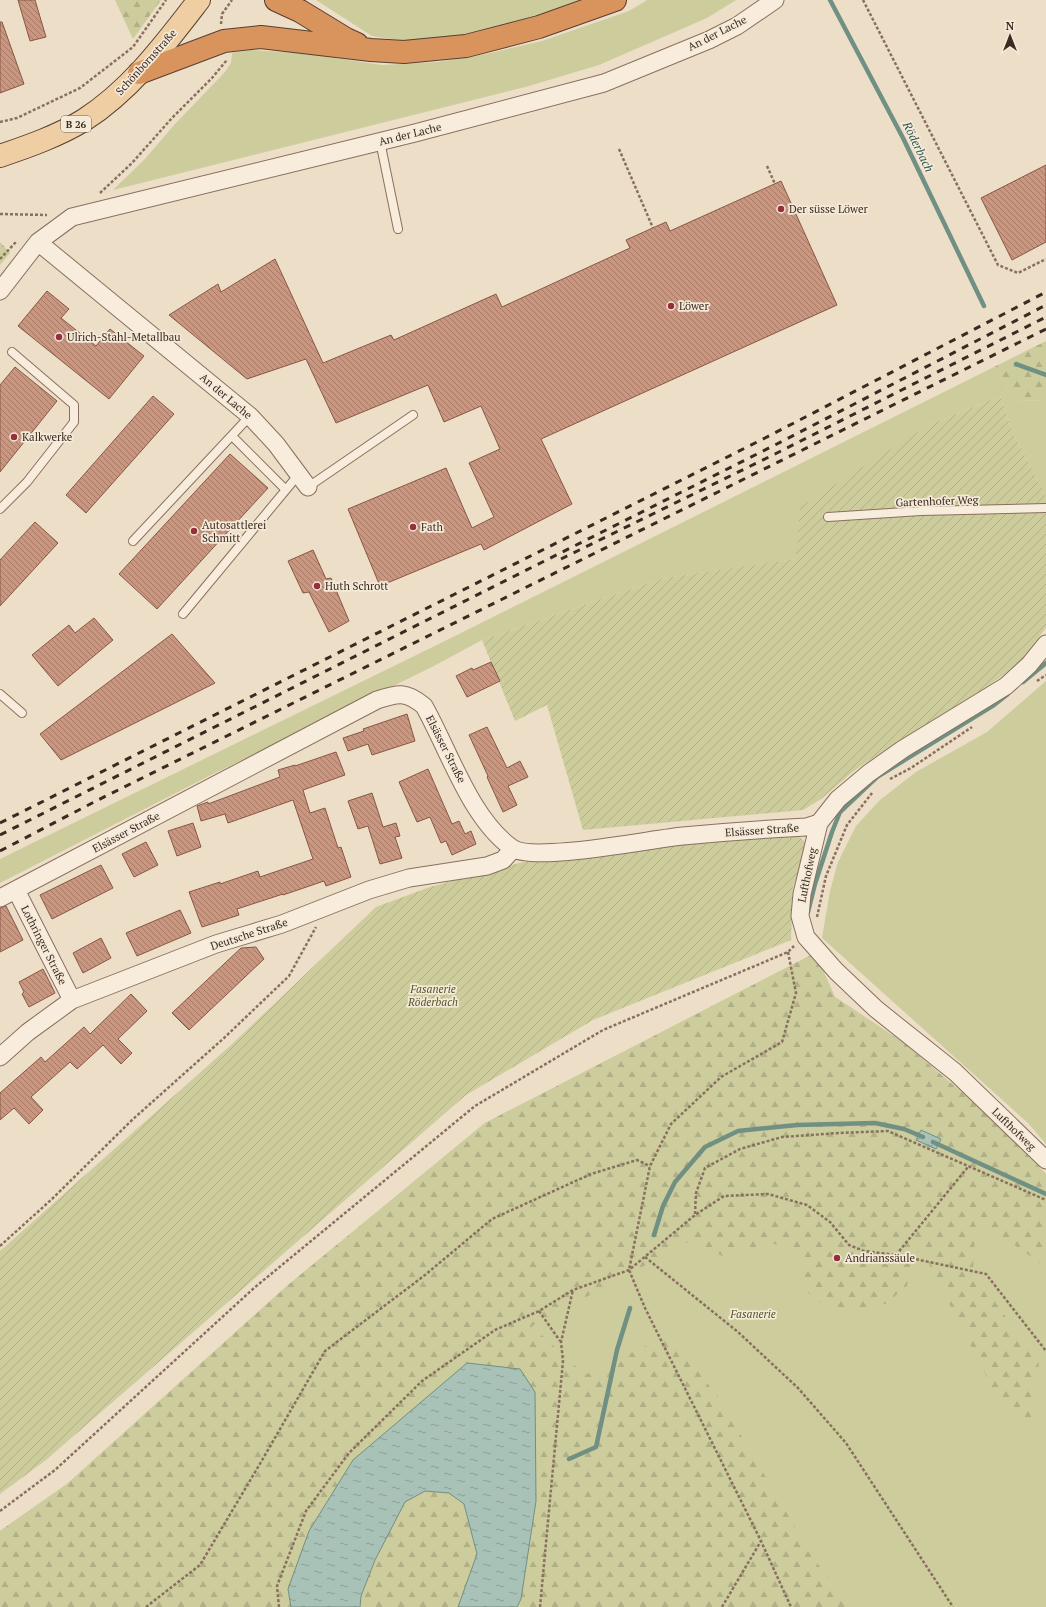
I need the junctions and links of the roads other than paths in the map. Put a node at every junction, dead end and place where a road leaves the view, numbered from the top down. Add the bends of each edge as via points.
1 (199, 0) edge
2 (276, 0) edge
3 (615, 0) edge
4 (775, 0) edge
5 (294, 6) edge
6 (371, 50) junction
7 (139, 73) junction
8 (380, 142) junction
9 (0, 156) edge
10 (398, 229) dead end
11 (38, 242) junction
12 (0, 291) edge
13 (12, 352) dead end
14 (414, 415) dead end
15 (250, 416) junction
16 (232, 436) junction
17 (303, 481) junction
18 (285, 489) junction
19 (1046, 508) edge
20 (0, 509) edge
21 (828, 517) dead end
22 (133, 541) dead end
23 (183, 614) dead end
24 (1046, 644) edge
25 (0, 694) edge
26 (22, 713) dead end
27 (819, 823) junction
28 (513, 849) junction
29 (16, 890) junction
30 (0, 898) edge
31 (72, 1000) junction
32 (0, 1057) edge
33 (1046, 1160) edge

1 - 7 main road, Schönbornstraße / B 26
2 - 5 highway
3 - 6 highway via 539,27 466,46 404,52
4 - 8 street, An der Lache via 737,26 709,40 604,83
5 - 6 highway via 346,39
6 - 7 highway via 261,37 224,41
7 - 9 main road, Schönbornstraße / B 26 via 108,102 83,120 44,140
8 - 10 lane
8 - 11 street, An der Lache via 72,217
11 - 12 street, An der Lache
11 - 15 street, An der Lache
13 - 20 lane via 74,405 74,422 27,482
14 - 17 lane
15 - 16 lane
15 - 17 street, An der Lache via 276,444
16 - 18 lane
16 - 22 lane
17 - 18 lane
18 - 23 lane
19 - 21 lane, Gartenhofer Weg via 921,511
24 - 27 street, Lufthofweg via 1029,665 1006,686 903,749 869,773 838,799
25 - 26 lane
27 - 28 street, Elsässer Straße via 806,827 681,836 573,851 526,853
27 - 33 street, Lufthofweg via 802,894 800,916 806,937 836,971 876,1008 955,1072
28 - 29 street, Elsässer Straße via 489,827 473,802 424,706 413,697 404,694 377,700 349,714
28 - 31 street, Deutsche Straße via 502,860 487,866 409,878 369,890 282,924 216,944
29 - 30 street, Elsässer Straße
29 - 31 street, Lothringer Straße
31 - 32 street, Deutsche Straße via 28,1032

